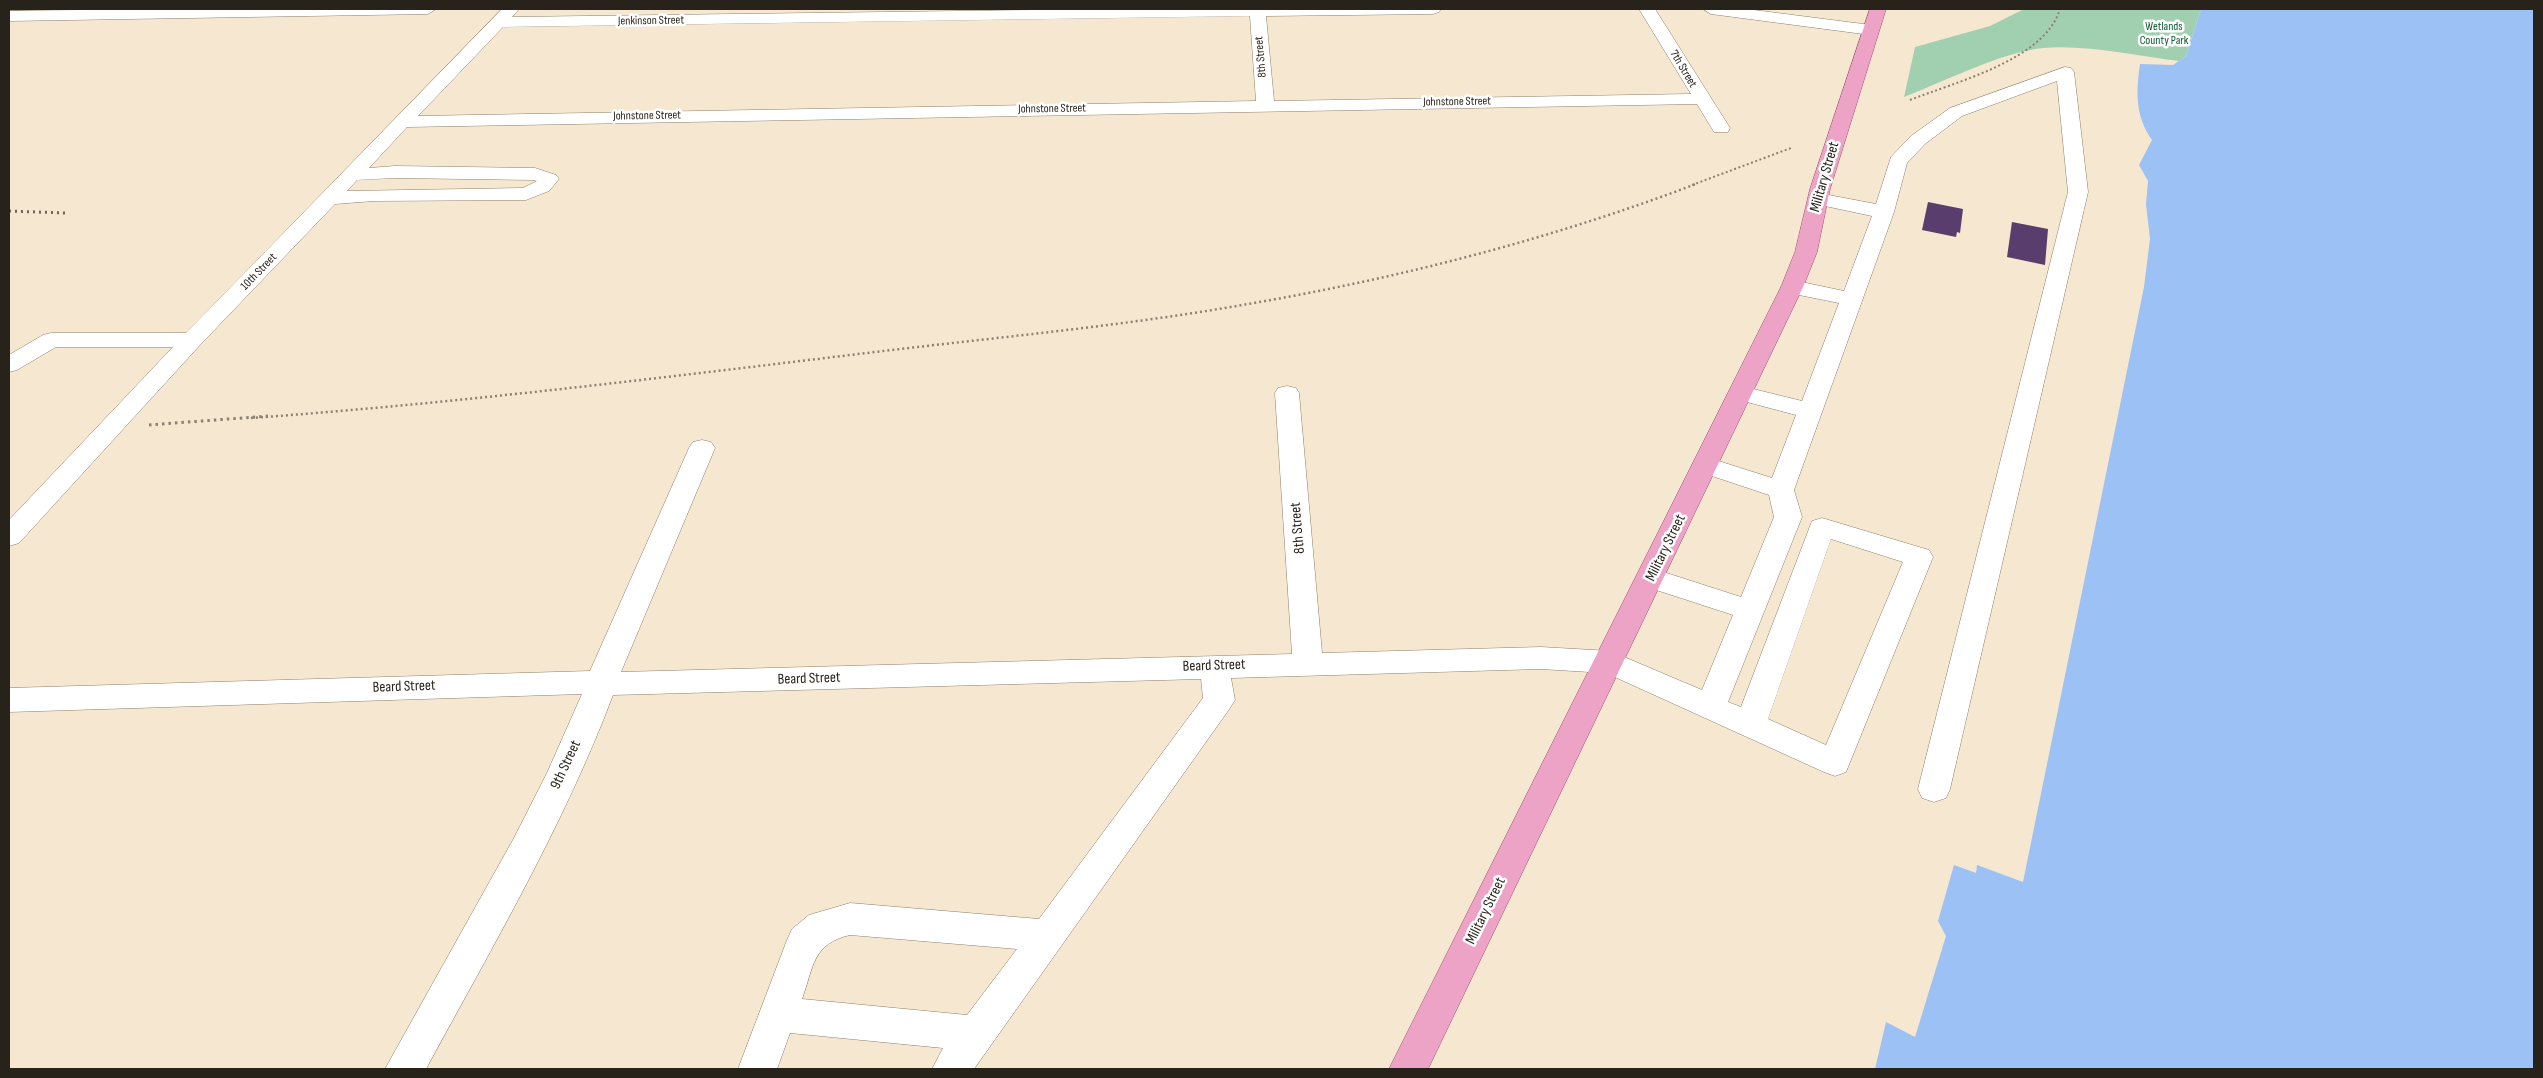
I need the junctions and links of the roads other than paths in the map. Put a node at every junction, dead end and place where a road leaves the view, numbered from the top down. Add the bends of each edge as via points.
1 (428, 9) edge
2 (1433, 9) edge
3 (1647, 9) edge
4 (1711, 9) edge
5 (1257, 10) edge
6 (110, 12) edge
7 (894, 13) edge
8 (9, 16) edge
9 (505, 16) edge
10 (1874, 19) edge
11 (1702, 99) junction
12 (1265, 105) junction
13 (402, 122) junction
14 (1721, 128) dead end
15 (351, 175) junction
16 (330, 198) junction
17 (1818, 199) junction
18 (1884, 212) junction
19 (1792, 287) junction
20 (1852, 299) junction
21 (192, 340) junction
22 (9, 365) edge
23 (1287, 393) dead end
24 (1741, 393) junction
25 (1810, 411) junction
26 (702, 448) dead end
27 (1706, 465) junction
28 (1781, 490) junction
29 (9, 537) edge
30 (1651, 578) junction
31 (1750, 610) junction
32 (1610, 662) junction
33 (1308, 663) junction
34 (1214, 666) junction
35 (603, 683) junction
36 (9, 700) edge
37 (1710, 707) junction
38 (1750, 725) junction
39 (1934, 789) dead end
40 (1049, 936) junction
41 (778, 1014) junction
42 (963, 1059) edge
43 (405, 1069) edge
44 (758, 1069) edge
45 (1408, 1069) edge

1 - 6 street
2 - 5 street, Jenkinson Street
3 - 11 street, 7th Street
4 - 10 street
5 - 7 street, Jenkinson Street
5 - 12 street, 8th Street
6 - 8 street
7 - 9 street, Jenkinson Street
9 - 13 street, 10th Street
10 - 17 main road, Military Street
11 - 12 street, Johnstone Street
11 - 14 street, 7th Street
12 - 13 street, Johnstone Street
13 - 15 street, 10th Street
15 - 16 street, 10th Street
15 - 16 street via 395,172 535,174 549,178 538,190 526,194
16 - 21 street, 10th Street
17 - 18 street
17 - 19 main road, Military Street via 1806,252
18 - 20 street
18 - 39 street via 1898,161 1918,140 1956,112 2065,72 2078,192
19 - 20 street
19 - 24 main road, Military Street
20 - 25 street
21 - 22 street via 52,340
21 - 29 street, 10th Street
23 - 33 street, 8th Street
24 - 25 street
24 - 27 main road, Military Street
25 - 28 street
26 - 35 street, 9th Street via 610,657
27 - 28 street
27 - 30 main road, Military Street
28 - 31 street via 1788,517
30 - 31 street
30 - 32 main road, Military Street
31 - 37 street
32 - 33 street, Beard Street via 1542,658
32 - 37 street
32 - 45 main road, Military Street
33 - 34 street, Beard Street
34 - 35 street, Beard Street
34 - 40 street via 1219,700
35 - 36 street, Beard Street
35 - 43 street, 9th Street via 534,836
37 - 38 street
38 - 38 street via 1835,763 1919,558 1822,527
40 - 41 street via 850,919 822,926 804,940
40 - 42 street
41 - 42 street
41 - 44 street

